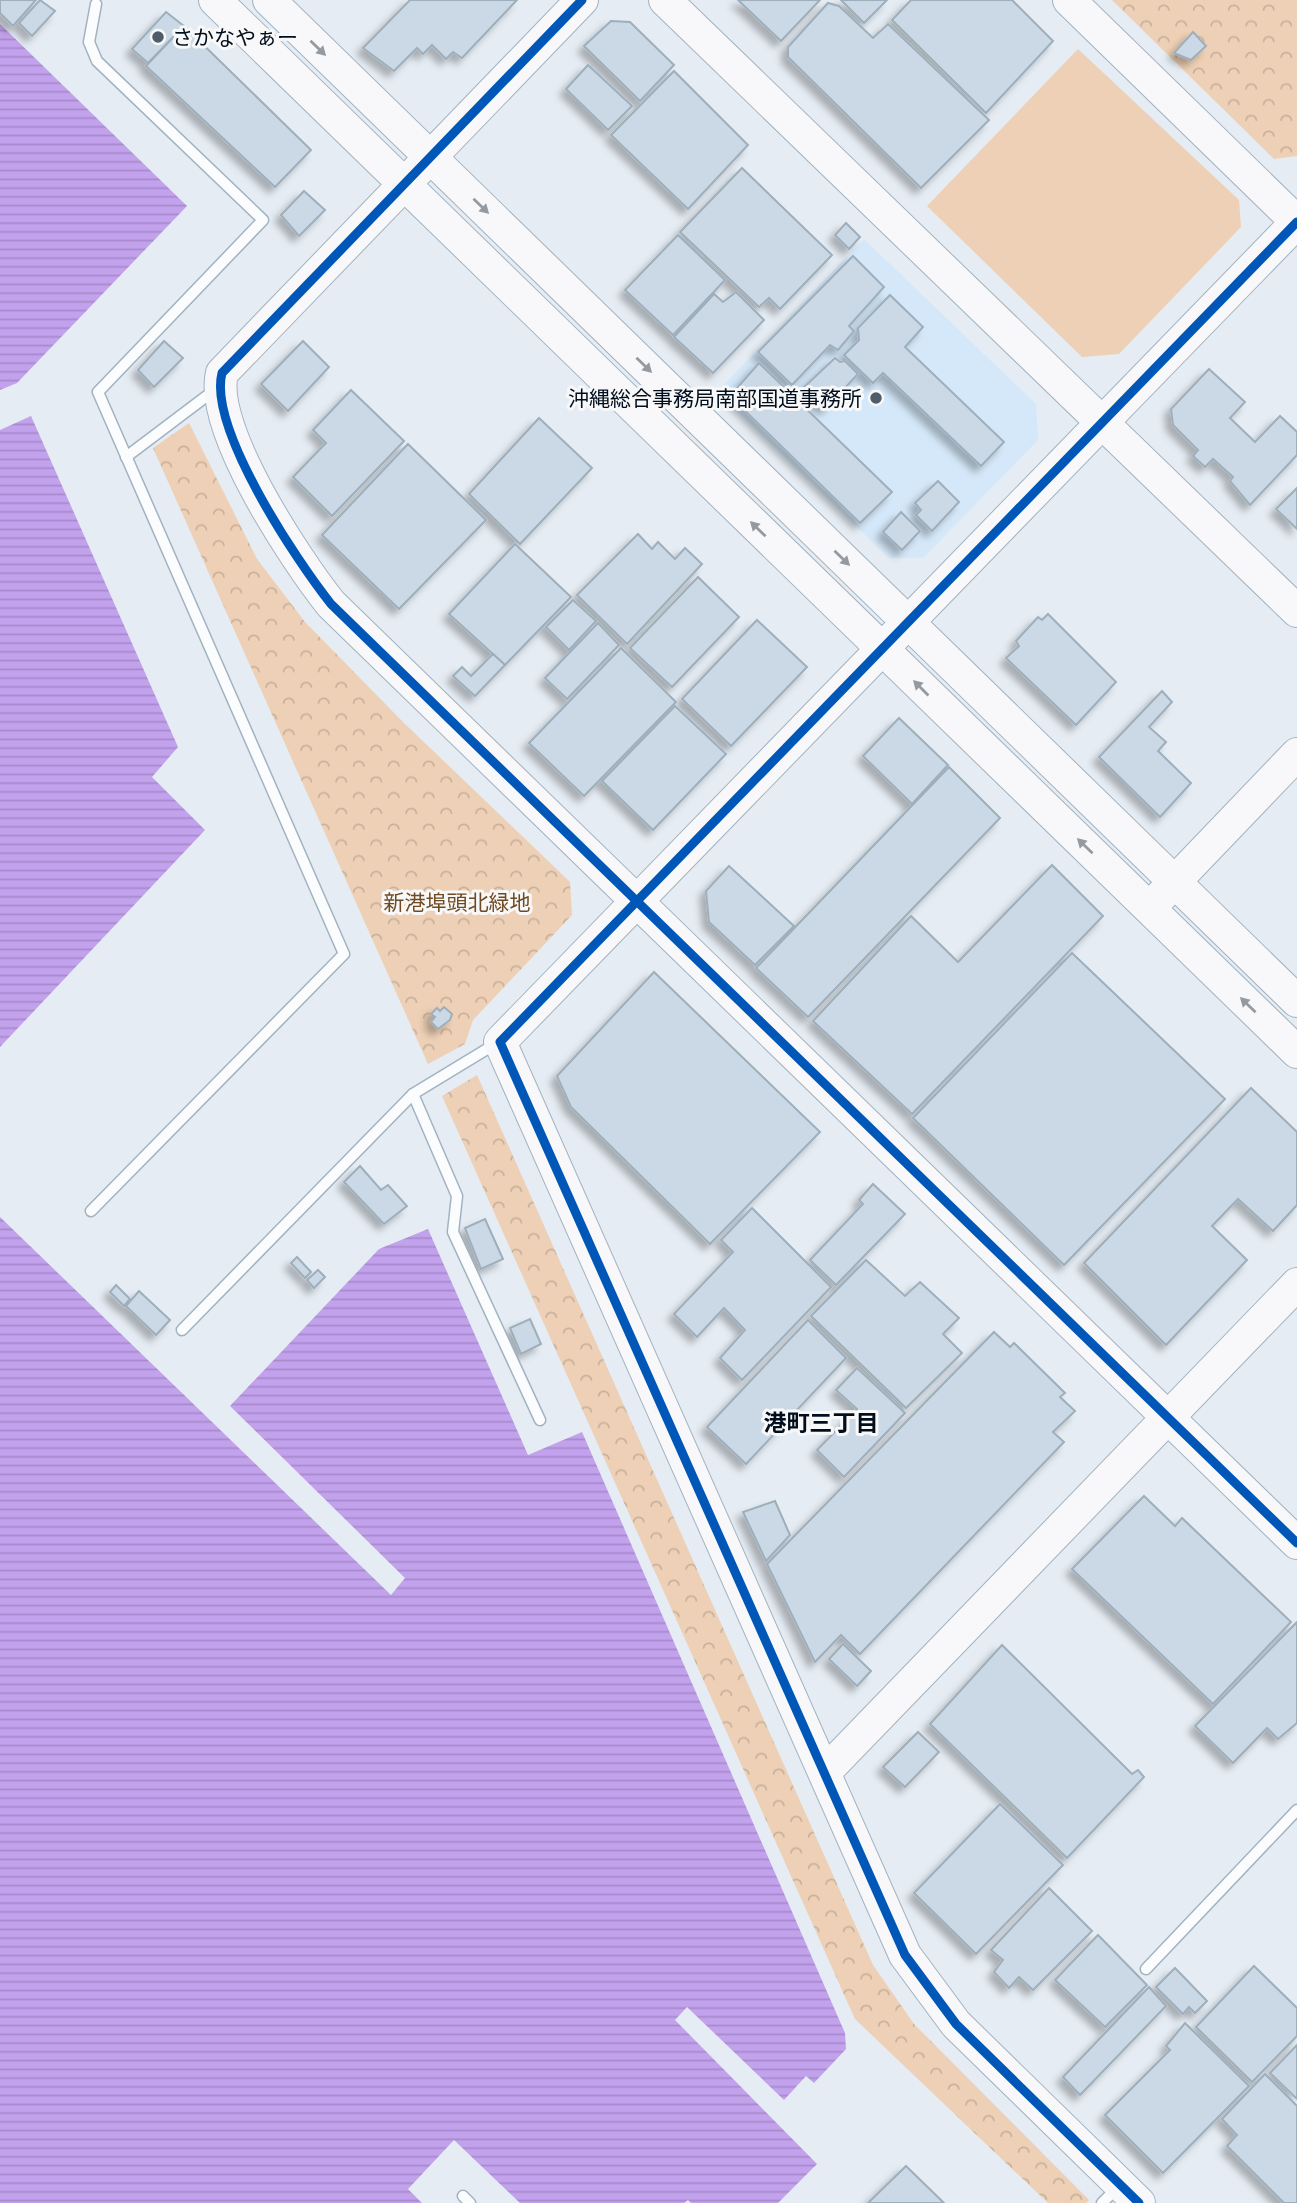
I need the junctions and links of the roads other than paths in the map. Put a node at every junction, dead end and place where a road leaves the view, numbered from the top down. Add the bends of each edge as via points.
1 (215, 0) edge
2 (269, 0) edge
3 (582, 0) edge
4 (665, 0) edge
5 (1069, 0) edge
6 (96, 1) edge
7 (430, 157) junction
8 (404, 183) junction
9 (1297, 222) edge
10 (218, 387) junction
11 (1103, 423) junction
12 (126, 457) junction
13 (1297, 611) edge
14 (908, 622) junction
15 (882, 650) junction
16 (1297, 754) edge
17 (1175, 882) junction
18 (635, 903) junction
19 (1149, 908) junction
20 (1297, 1001) edge
21 (500, 1042) junction
22 (1297, 1052) edge
23 (412, 1094) junction
24 (91, 1211) dead end
25 (1297, 1284) edge
26 (182, 1330) dead end
27 (1169, 1418) junction
28 (540, 1420) dead end
29 (1297, 1543) edge
30 (825, 1772) junction
31 (1297, 1810) edge
32 (1146, 1969) dead end
33 (1120, 2197) edge

1 - 8 street
2 -> 7 street
3 - 7 street
4 - 11 street
5 - 9 street
6 - 12 lane via 89,42 97,61 263,220 98,392
7 - 8 street
7 -> 14 street
8 - 10 street via 230,361
15 -> 8 street
9 - 11 street
10 - 12 lane
10 - 18 street via 221,405 259,495 285,542 331,604
11 - 13 street
11 - 14 street
12 - 24 lane via 344,954
14 - 15 street
14 - 17 street
15 - 18 street
19 -> 15 street
16 - 17 street
17 - 19 street
17 - 20 street
18 - 21 street
18 - 27 street
22 -> 19 street
21 - 23 lane
21 - 30 street
23 - 26 lane
23 - 28 lane via 457,1195 453,1232
25 - 27 street
27 - 29 street
27 - 30 street
30 - 33 street via 905,1955 929,1992
31 - 32 lane

